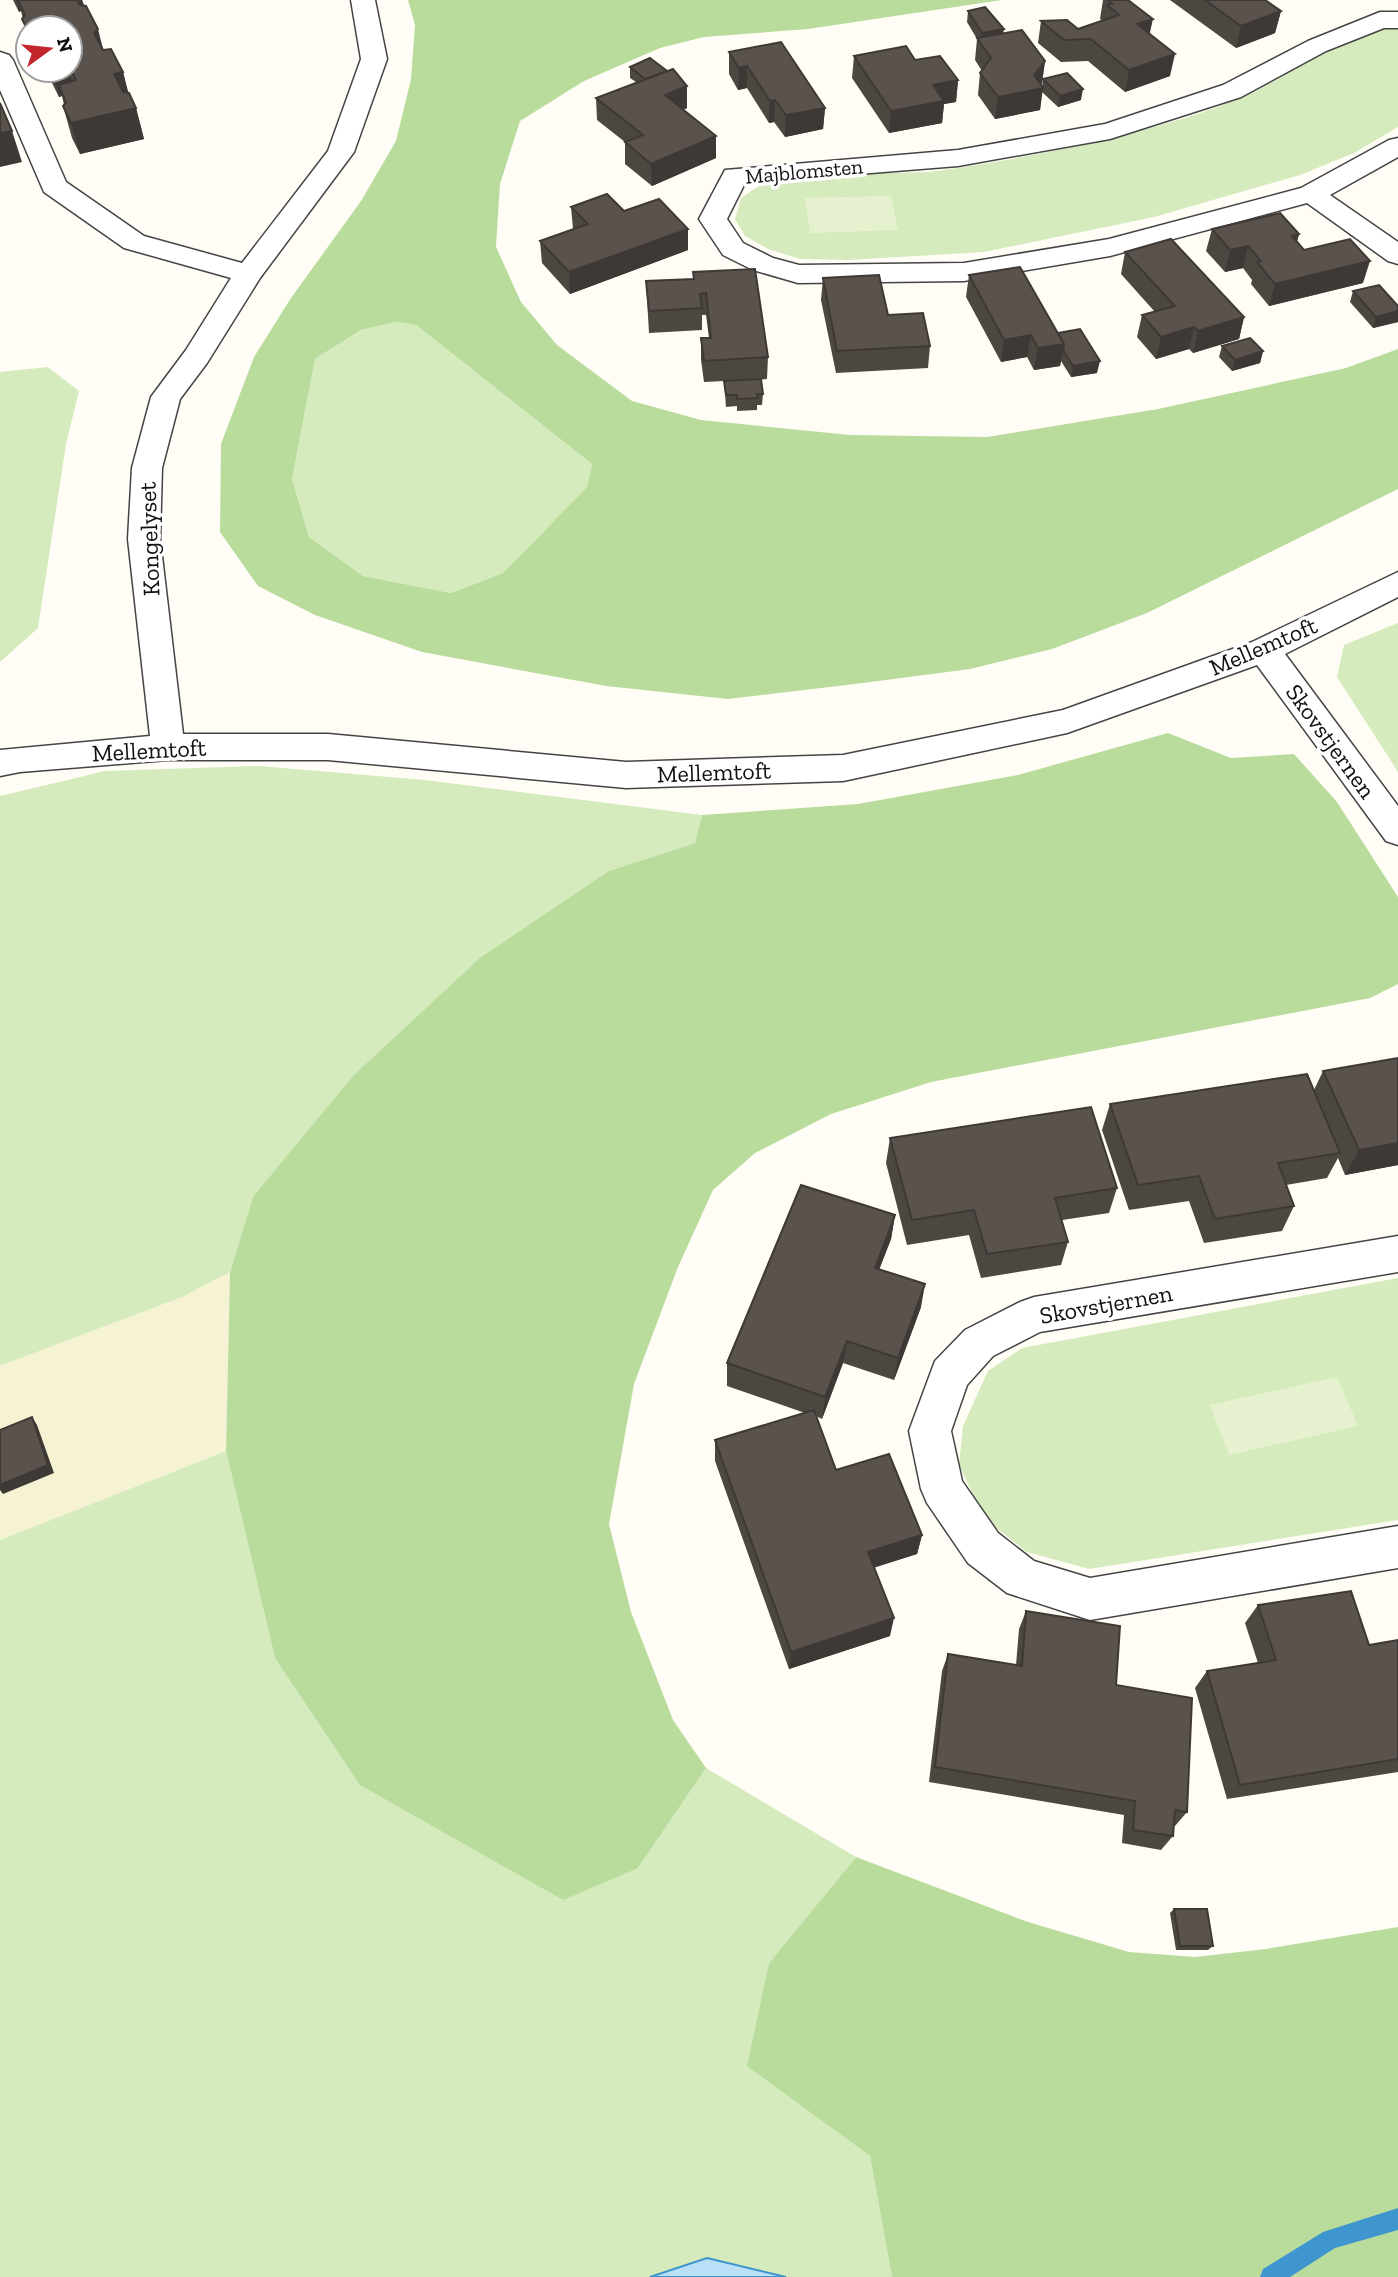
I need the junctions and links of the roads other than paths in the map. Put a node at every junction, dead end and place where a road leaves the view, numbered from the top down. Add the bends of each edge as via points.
1 (363, 0) edge
2 (1398, 20) edge
3 (0, 60) edge
4 (11, 109) edge
5 (1398, 146) edge
6 (1311, 194) junction
7 (1398, 255) edge
8 (248, 274) junction
9 (1398, 583) edge
10 (1264, 650) junction
11 (168, 747) junction
12 (0, 763) edge
13 (1398, 832) edge
14 (1398, 1254) edge
15 (1398, 1547) edge

1 - 8 street, Kongelyset via 374,59 341,152
2 - 6 street, Majblomsten via 1380,20 1317,46 1232,92 1110,131 958,158 735,176 713,219 733,249 798,274 964,272 1110,247
3 - 4 street
4 - 8 street via 54,186 134,242
5 - 6 street, Majblomsten
6 - 7 street
8 - 11 street, Kongelyset via 166,397 147,468 144,539
9 - 10 street, Mellemtoft
10 - 11 street, Mellemtoft via 1067,721 843,768 626,775 328,747
10 - 13 street, Skovstjernen
11 - 12 street, Mellemtoft
14 - 15 street, Skovstjernen via 1034,1315 979,1343 950,1374 930,1432 942,1489 983,1548 1022,1578 1090,1599

